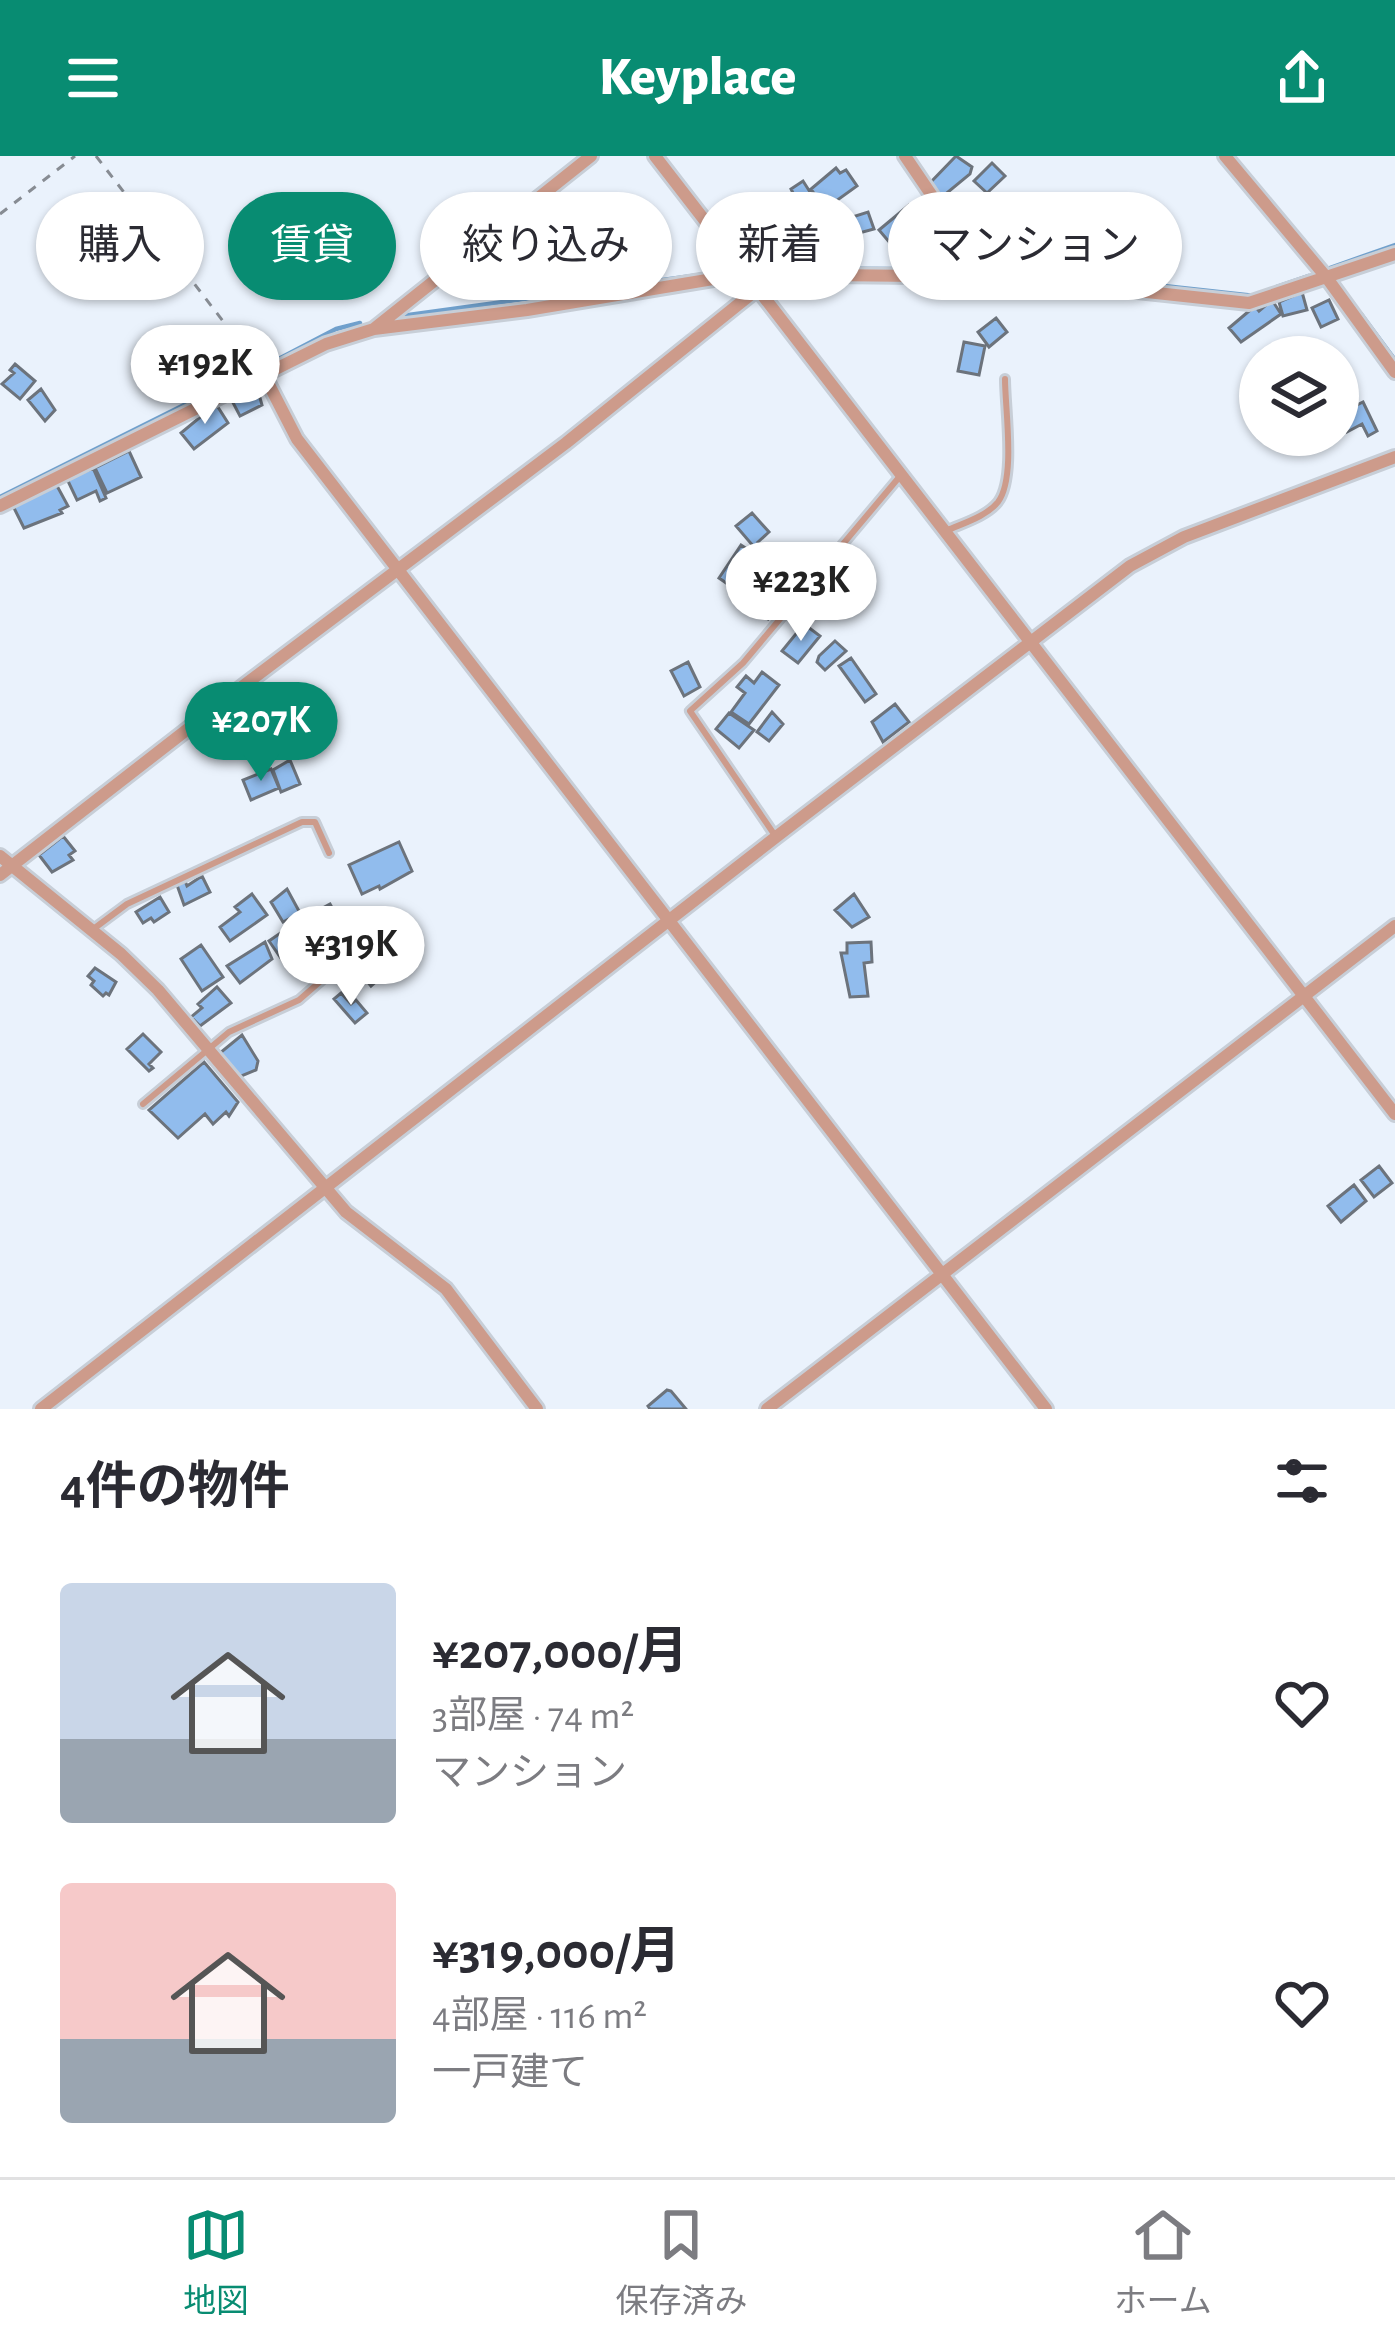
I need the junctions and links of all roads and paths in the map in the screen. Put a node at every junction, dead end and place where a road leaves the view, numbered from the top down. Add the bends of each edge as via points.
1 (75, 156) edge
2 (96, 156) edge
3 (591, 156) edge
4 (656, 156) edge
5 (905, 156) edge
6 (1226, 156) edge
7 (929, 192) edge
8 (696, 206) edge
9 (0, 214) edge
10 (1395, 254) edge
11 (1327, 278) junction
12 (696, 282) edge
13 (1182, 295) edge
14 (744, 300) edge
15 (770, 300) edge
16 (374, 328) junction
17 (1395, 372) edge
18 (264, 375) junction
19 (1005, 379) dead end
20 (1395, 457) edge
21 (901, 475) junction
22 (0, 506) edge
23 (944, 531) junction
24 (401, 571) junction
25 (1030, 642) junction
26 (776, 837) junction
27 (329, 853) dead end
28 (0, 856) edge
29 (6, 870) edge
30 (670, 920) junction
31 (386, 924) dead end
32 (1395, 926) edge
33 (92, 930) junction
34 (1304, 996) junction
35 (207, 1048) junction
36 (143, 1104) dead end
37 (1395, 1114) edge
38 (324, 1187) junction
39 (944, 1274) junction
40 (41, 1409) edge
41 (537, 1409) edge
42 (767, 1409) edge
43 (1046, 1409) edge

1 - 9 path
2 - 18 path
3 - 16 street
4 - 8 street
5 - 7 street
6 - 11 street
10 - 11 street
11 - 13 street via 1250,303
11 - 17 street
12 - 16 street
14 - 24 street
15 - 21 street
16 - 18 street
18 - 22 street
18 - 24 street via 297,439
19 - 23 lane via 1003,493 994,507
20 - 25 street via 1184,537 1130,566
21 - 23 street
21 - 26 lane via 743,663 690,711
23 - 25 street
24 - 29 street
24 - 30 street
25 - 26 street
25 - 34 street
26 - 30 street
27 - 33 lane via 320,826 302,822 127,904
28 - 29 street
29 - 33 street
30 - 38 street
30 - 39 street
31 - 35 lane via 299,1000
32 - 34 street
33 - 35 street
34 - 37 street
34 - 39 street
35 - 36 lane
35 - 38 street
38 - 40 street
38 - 41 street via 363,1228 446,1289
39 - 42 street
39 - 43 street

